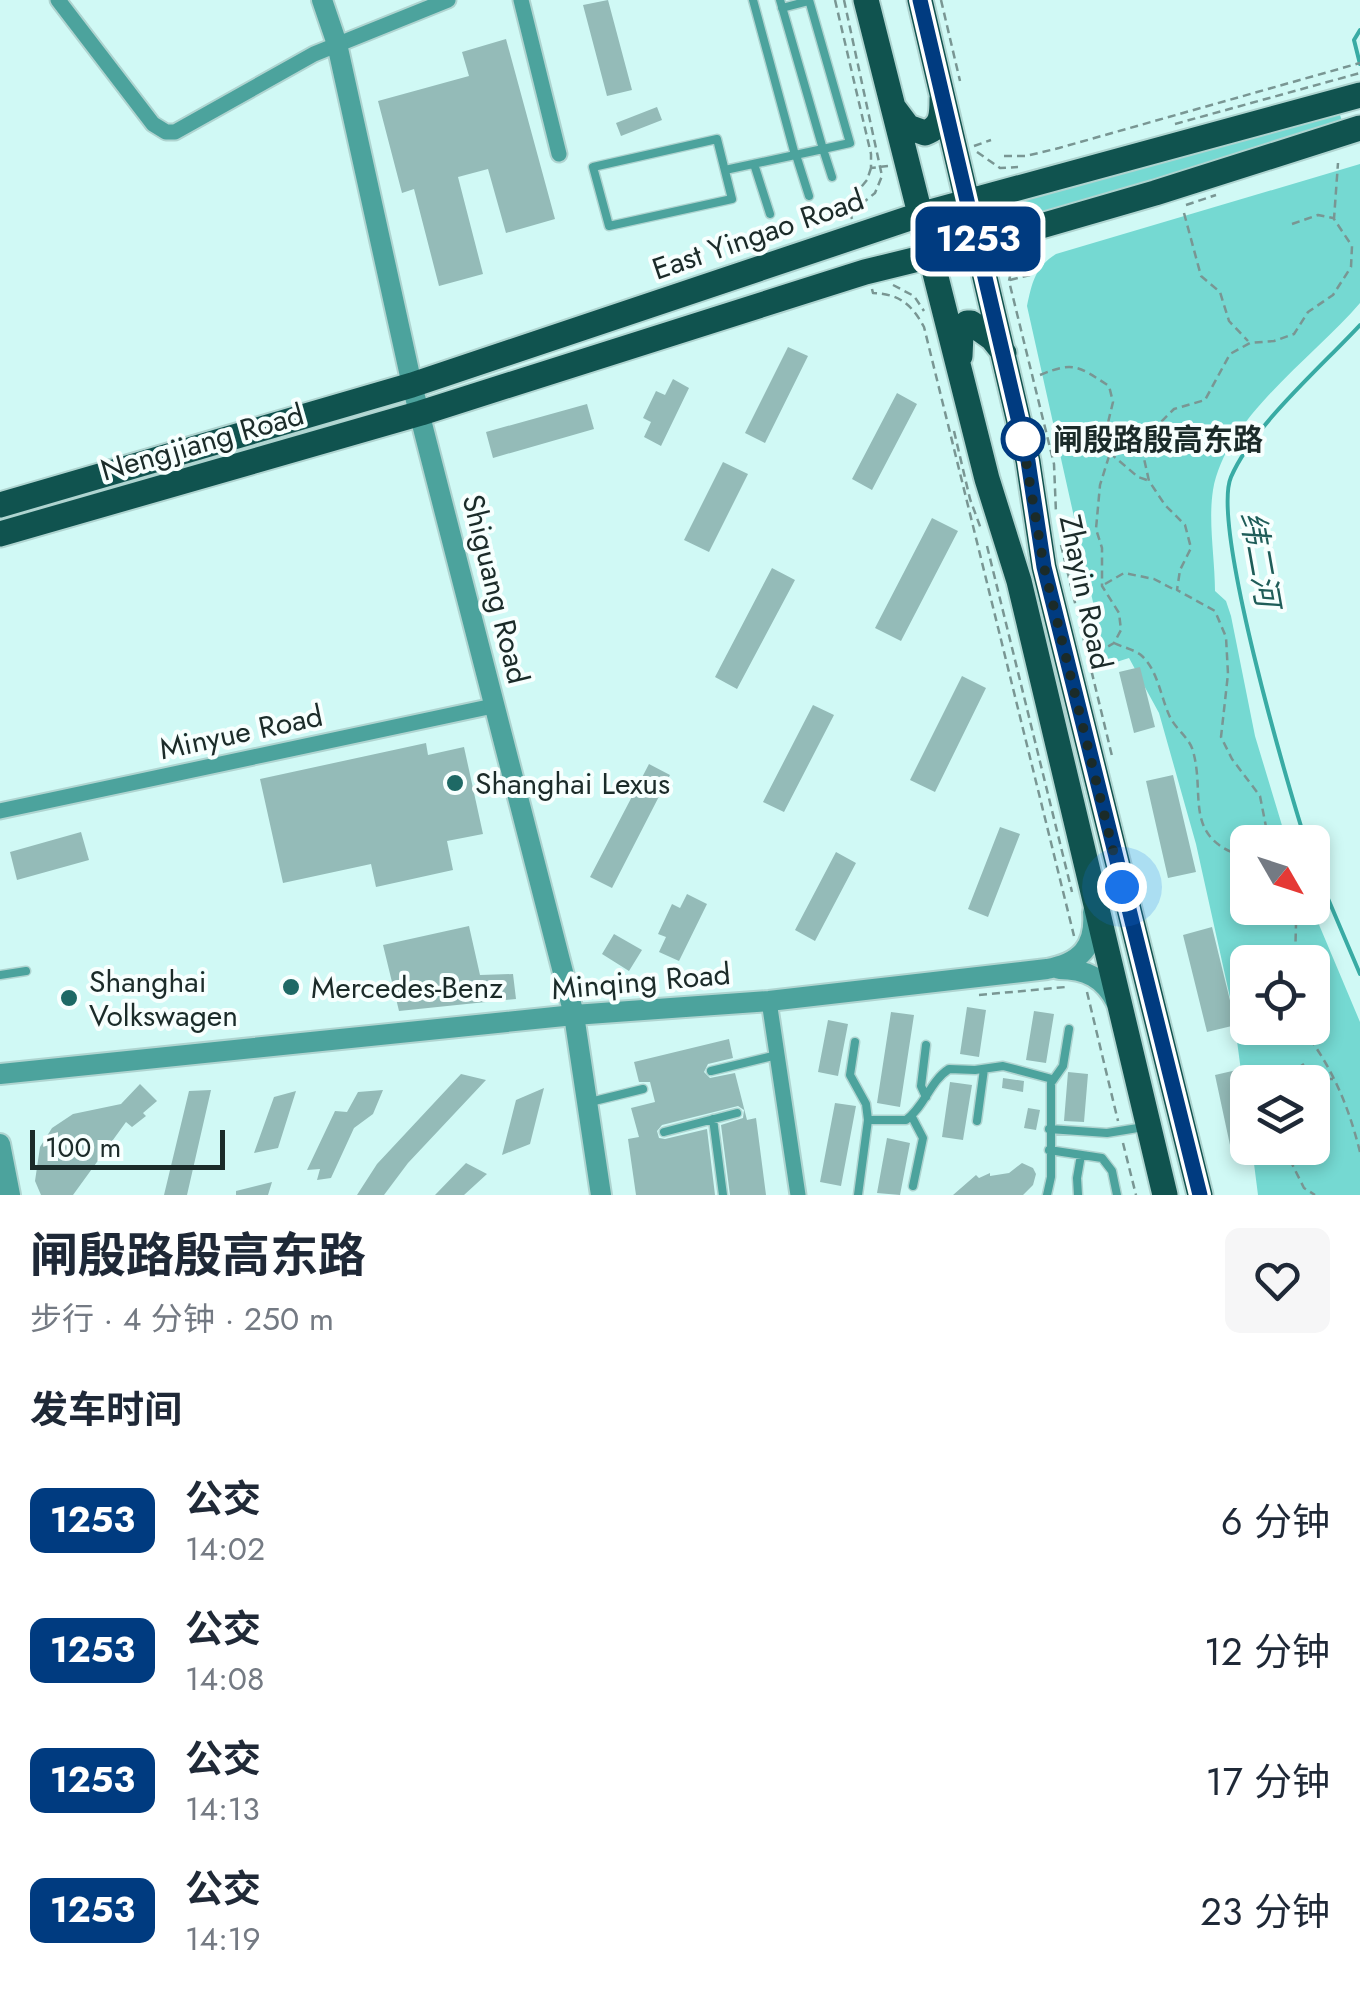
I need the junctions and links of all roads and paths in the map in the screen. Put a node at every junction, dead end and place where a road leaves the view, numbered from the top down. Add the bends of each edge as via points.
1 (58, 0) edge
2 (322, 0) edge
3 (448, 0) edge
4 (521, 0) edge
5 (753, 0) edge
6 (844, 0) edge
7 (866, 0) edge
8 (920, 0) edge
9 (809, 1) edge
10 (781, 4) edge
11 (336, 44) junction
12 (1360, 63) edge
13 (1360, 73) edge
14 (1345, 92) edge
15 (941, 95) junction
16 (894, 108) junction
17 (1355, 130) edge
18 (822, 150) junction
19 (969, 153) junction
20 (559, 154) dead end
21 (795, 155) junction
22 (1004, 156) dead end
23 (754, 164) junction
24 (1338, 164) dead end
25 (871, 168) dead end
26 (1000, 168) dead end
27 (908, 169) junction
28 (726, 170) junction
29 (882, 176) junction
30 (832, 178) dead end
31 (810, 196) dead end
32 (968, 201) junction
33 (1184, 212) dead end
34 (770, 214) dead end
35 (918, 214) junction
36 (1334, 219) junction
37 (856, 223) junction
38 (1292, 224) dead end
39 (980, 244) junction
40 (1032, 248) dead end
41 (930, 257) junction
42 (865, 272) junction
43 (1002, 276) junction
44 (889, 284) dead end
45 (926, 292) junction
46 (1250, 343) junction
47 (1004, 353) junction
48 (1040, 375) dead end
49 (962, 378) junction
50 (412, 385) junction
51 (421, 413) junction
52 (1110, 452) junction
53 (1148, 481) junction
54 (0, 505) edge
55 (1056, 515) dead end
56 (983, 532) dead end
57 (0, 534) edge
58 (1059, 536) dead end
59 (986, 542) dead end
60 (1102, 586) junction
61 (1177, 590) junction
62 (1114, 644) junction
63 (1097, 653) dead end
64 (494, 706) junction
65 (1112, 759) dead end
66 (0, 811) edge
67 (1266, 825) edge
68 (1230, 851) edge
69 (1082, 892) junction
70 (26, 971) dead end
71 (1075, 973) junction
72 (0, 975) edge
73 (978, 995) dead end
74 (769, 1001) junction
75 (1121, 1011) junction
76 (574, 1015) junction
77 (1068, 1029) dead end
78 (855, 1042) dead end
79 (1315, 1045) edge
80 (926, 1046) dead end
81 (778, 1055) junction
82 (984, 1070) junction
83 (1105, 1070) dead end
84 (711, 1071) dead end
85 (0, 1074) edge
86 (1330, 1078) edge
87 (1335, 1078) junction
88 (1052, 1079) junction
89 (644, 1089) dead end
90 (926, 1097) junction
91 (588, 1103) junction
92 (736, 1113) dead end
93 (912, 1117) junction
94 (713, 1119) junction
95 (868, 1120) junction
96 (976, 1120) dead end
97 (1148, 1127) junction
98 (1049, 1130) junction
99 (664, 1132) dead end
100 (0, 1144) edge
101 (1049, 1150) junction
102 (1360, 1152) edge
103 (1081, 1155) junction
104 (1292, 1165) edge
105 (913, 1186) dead end
106 (10, 1195) edge
107 (601, 1195) edge
108 (724, 1195) edge
109 (798, 1195) edge
110 (858, 1195) edge
111 (1047, 1195) edge
112 (1078, 1195) edge
113 (1117, 1195) edge
114 (1165, 1195) edge
115 (1200, 1195) edge
116 (1316, 1195) edge

1 - 11 street via 166,132
2 - 11 street, Shiguang Road
3 - 11 street
4 - 20 street
5 - 21 lane
6 - 29 path
7 - 16 main road, Zhayin Road
8 - 15 main road, Zhayin Road
9 - 10 lane
9 - 18 lane via 850,144
10 - 18 lane
11 - 50 street, Shiguang Road
12 - 22 path via 1059,148
13 - 14 path
14 - 32 main road, East Yingao Road
15 - 16 main road via 942,116 925,133 908,127
15 - 19 main road, Zhayin Road
16 - 27 main road, Zhayin Road
17 - 39 main road
18 - 21 lane
18 - 30 lane
19 - 26 path
19 - 32 main road, Zhayin Road
21 - 23 lane
21 - 31 lane
23 - 28 lane
23 - 34 lane
24 - 36 path
25 - 37 path via 847,204
27 - 29 path
27 - 35 main road, Zhayin Road
28 - 28 lane via 732,198 609,226 592,168 717,139
29 - 37 path
32 - 35 main road, East Yingao Road
32 - 39 main road, Zhayin Road
33 - 46 path via 1202,276 1220,292 1230,321
35 - 37 main road, East Yingao Road
35 - 41 main road, Zhayin Road
36 - 38 path via 1318,215
36 - 46 path via 1352,246 1351,268 1334,295 1308,312 1294,334
37 - 50 main road, East Yingao Road
39 - 41 main road
39 - 43 main road, Zhayin Road
40 - 43 path
41 - 42 main road
41 - 45 main road, Zhayin Road
42 - 51 main road
42 - 71 path via 874,293 906,302 924,328 1072,927
43 - 47 main road, Zhayin Road
43 - 55 path, Zhayin Road via 1054,464
44 - 45 path
45 - 49 main road, Zhayin Road
45 - 56 path via 924,310
46 - 53 path via 1230,354 1205,400 1174,408 1155,428 1143,454
47 - 49 main road via 967,323 960,342
47 - 115 main road, Zhayin Road via 1044,567
48 - 52 path via 1066,364 1109,386
49 - 69 main road, Zhayin Road via 1018,581
50 - 51 street, Shiguang Road
50 - 54 main road, Nengjiang Road
51 - 57 main road, Nengjiang Road
51 - 64 street, Shiguang Road
52 - 53 path
52 - 60 path via 1096,508
53 - 61 path via 1185,525 1191,548
58 - 65 path, Zhayin Road
59 - 69 path
60 - 61 path via 1124,573
60 - 62 path via 1119,613
61 - 67 path via 1215,611 1226,636 1221,737 1260,796
62 - 63 path
62 - 68 path via 1142,655 1192,747 1204,827
64 - 66 street, Minyue Road
64 - 76 street, Shiguang Road
69 - 71 street via 1092,936
69 - 75 main road, Zhayin Road
70 - 72 lane
71 - 73 path
71 - 74 street, Minqing Road via 1047,969
71 - 75 street via 1102,982
71 - 83 path via 1085,984
74 - 76 street, Minqing Road
74 - 81 street
75 - 97 main road, Zhayin Road
76 - 85 street, Minqing Road
76 - 91 street, Shiguang Road
77 - 88 lane via 1063,1066
78 - 95 lane via 850,1074
79 - 87 path
80 - 90 lane
81 - 84 lane
81 - 109 street
82 - 88 lane via 1003,1066
82 - 90 lane via 949,1069
82 - 96 lane
86 - 87 path
87 - 102 path
88 - 98 lane
89 - 91 lane
90 - 93 lane
91 - 107 street, Shiguang Road
92 - 94 lane
93 - 95 lane
93 - 105 lane via 923,1138
94 - 99 lane
94 - 108 lane
95 - 110 lane
97 - 98 lane
97 - 114 main road, Zhayin Road
98 - 101 lane
100 - 106 street
101 - 103 lane
101 - 111 lane
103 - 112 lane
103 - 113 lane via 1107,1162
104 - 116 path via 1304,1188

